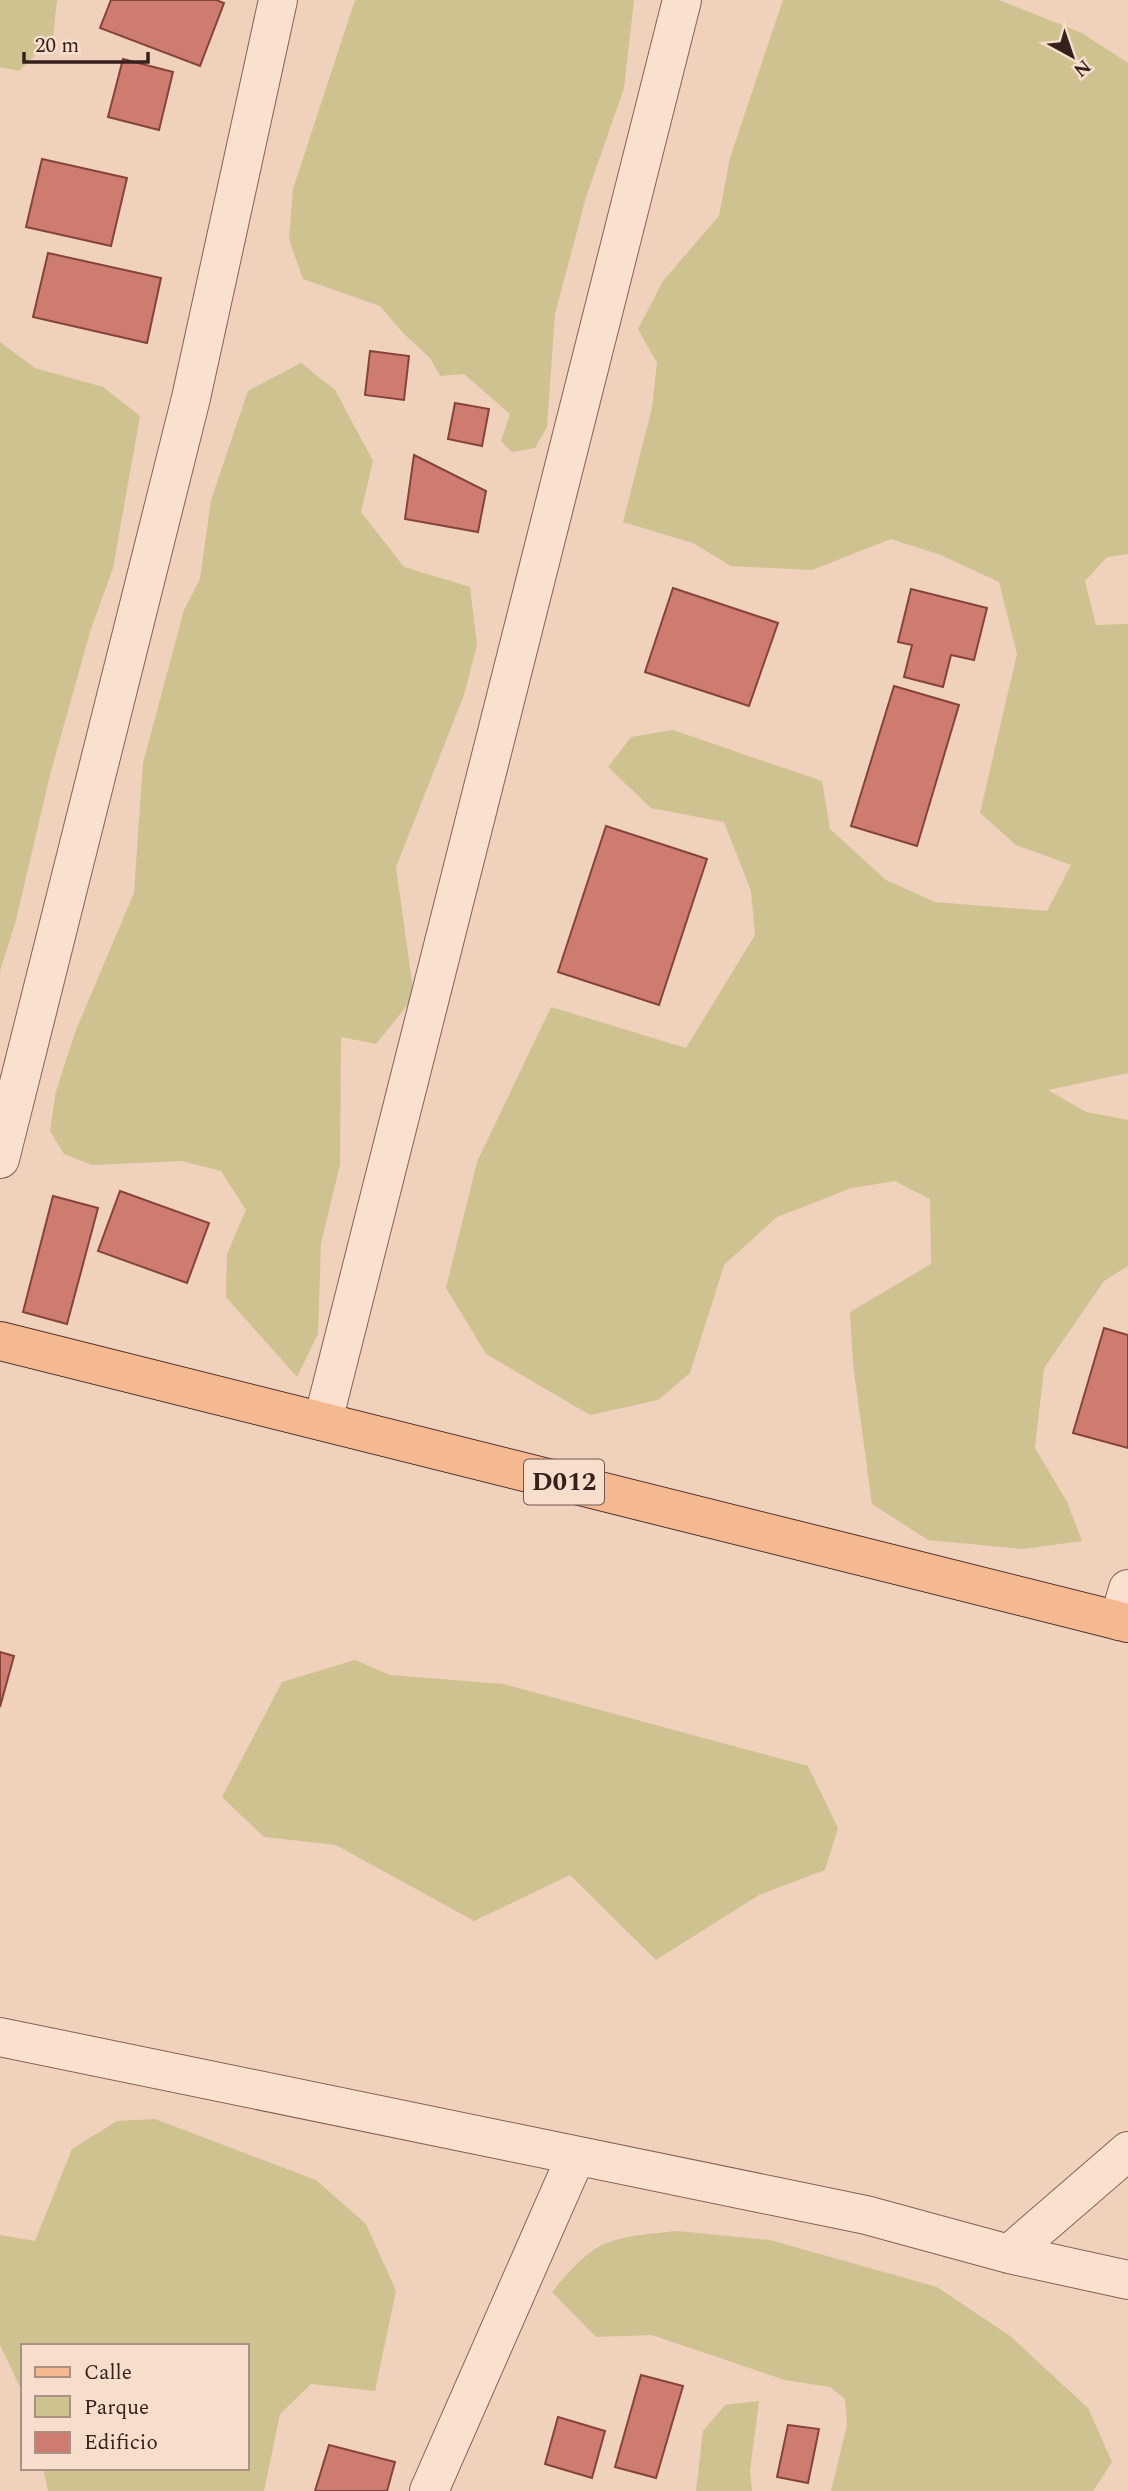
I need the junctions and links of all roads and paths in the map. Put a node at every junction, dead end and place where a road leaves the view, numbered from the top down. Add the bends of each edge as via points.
1 (278, 0) edge
2 (681, 0) edge
3 (0, 1159) edge
4 (0, 1341) edge
5 (323, 1421) junction
6 (1125, 1611) edge
7 (0, 2037) edge
8 (1128, 2151) edge
9 (576, 2156) junction
10 (1009, 2254) junction
11 (1128, 2280) edge
12 (429, 2491) edge

1 - 3 street via 191,398
2 - 5 street
4 - 5 main road, D012
5 - 6 main road, D012
7 - 9 street
8 - 10 street
9 - 10 street via 866,2215
9 - 12 street
10 - 11 street

